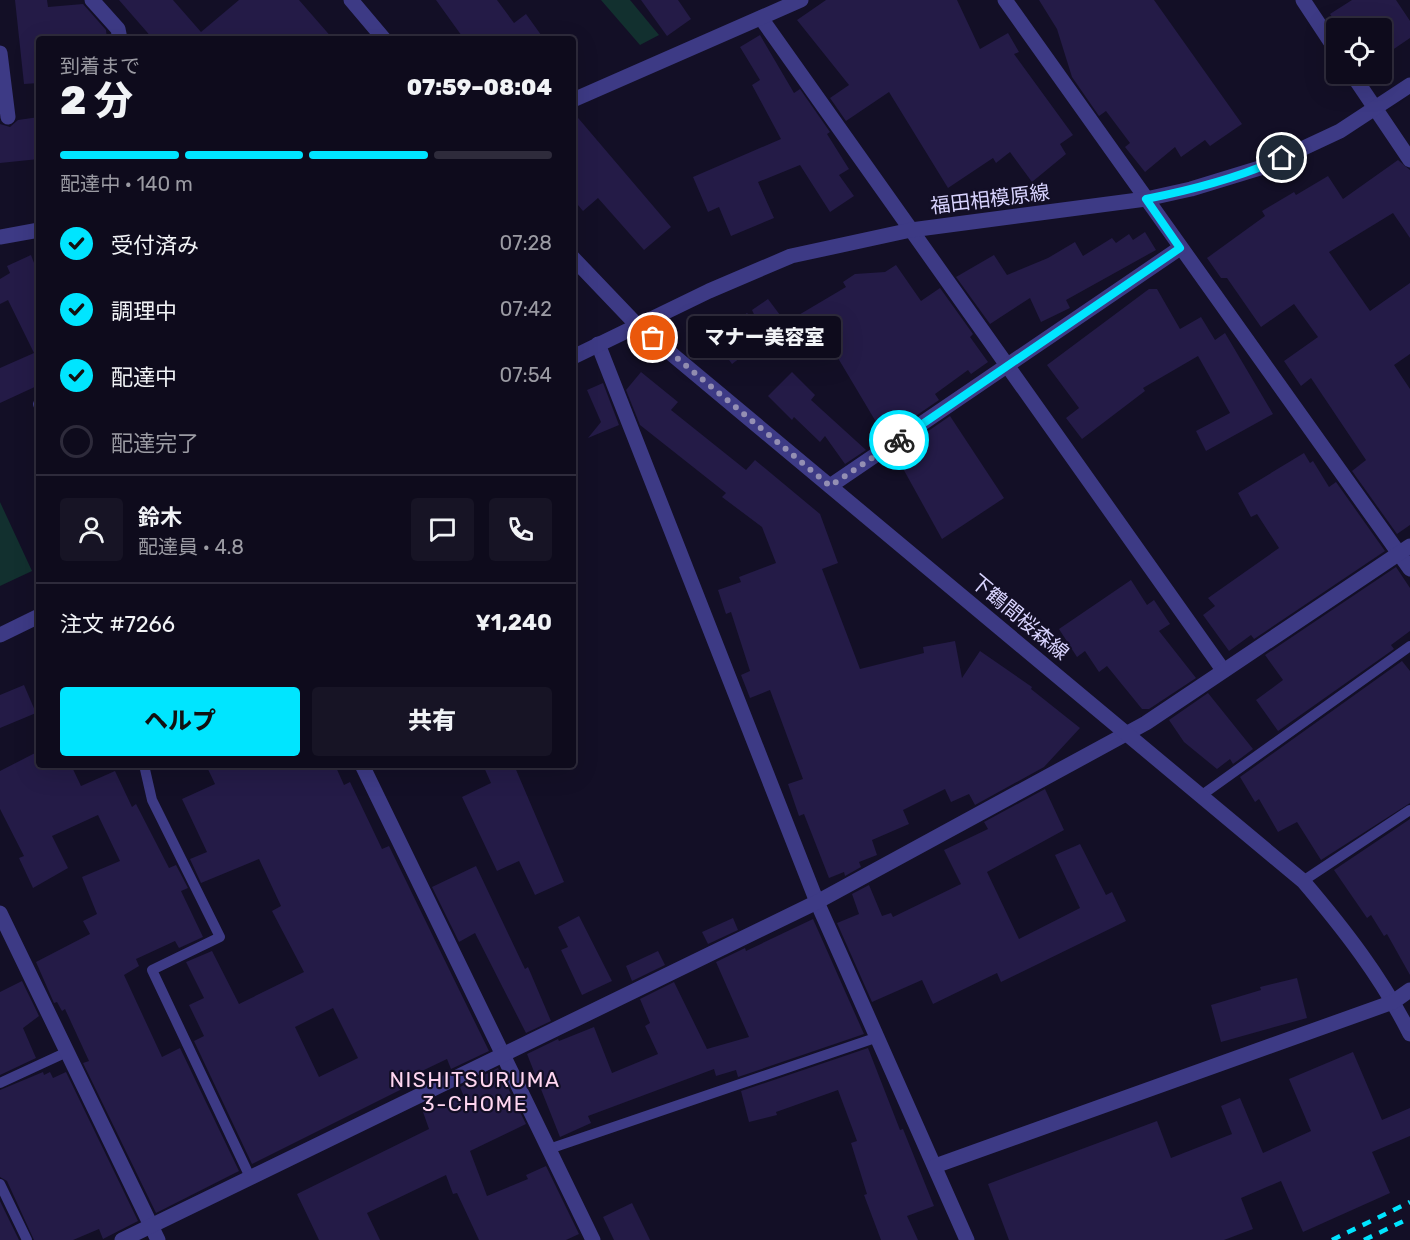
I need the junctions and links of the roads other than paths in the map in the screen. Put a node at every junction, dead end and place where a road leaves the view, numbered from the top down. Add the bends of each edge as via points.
1 (92, 0) edge
2 (351, 0) edge
3 (801, 0) edge
4 (1005, 0) edge
5 (1303, 0) edge
6 (762, 18) junction
7 (1326, 35) edge
8 (119, 36) edge
9 (381, 36) edge
10 (0, 53) edge
11 (1359, 84) edge
12 (1410, 85) edge
13 (576, 99) edge
14 (1375, 108) junction
15 (9, 117) dead end
16 (1410, 160) edge
17 (1146, 199) junction
18 (911, 230) junction
19 (36, 231) edge
20 (0, 237) edge
21 (1180, 248) junction
22 (576, 261) edge
23 (637, 325) junction
24 (598, 344) junction
25 (576, 355) edge
26 (1008, 366) junction
27 (830, 486) junction
28 (1405, 550) edge
29 (1410, 569) edge
30 (36, 617) edge
31 (0, 635) edge
32 (1410, 646) edge
33 (1223, 670) junction
34 (1127, 734) junction
35 (145, 768) edge
36 (363, 768) edge
37 (1202, 795) junction
38 (1410, 810) edge
39 (1303, 882) junction
40 (817, 902) junction
41 (0, 913) edge
42 (1410, 990) edge
43 (1394, 1002) junction
44 (1410, 1034) edge
45 (878, 1037) junction
46 (67, 1052) junction
47 (503, 1054) junction
48 (0, 1083) edge
49 (549, 1149) junction
50 (935, 1166) junction
51 (250, 1177) junction
52 (0, 1184) edge
53 (154, 1233) edge
54 (27, 1240) edge
55 (122, 1240) edge
56 (593, 1240) edge
57 (967, 1240) edge

1 - 8 street via 118,29
2 - 9 street
3 - 6 street
4 - 17 street
5 - 7 street
6 - 13 street
6 - 18 street
10 - 15 street
11 - 14 street
12 - 14 street, 福田相模原線
14 - 16 street
14 - 17 street, 福田相模原線 via 1340,131 1263,167
17 - 18 street, 福田相模原線
17 - 21 street
18 - 23 street, 福田相模原線 via 791,256
18 - 26 street
19 - 20 street
21 - 26 street
21 - 28 street
22 - 23 street, 下鶴間桜森線
23 - 24 street, 福田相模原線
23 - 27 street, 下鶴間桜森線
24 - 25 street, 福田相模原線
24 - 40 street
26 - 27 street
26 - 33 street
27 - 34 street, 下鶴間桜森線
28 - 29 street
28 - 33 street
30 - 31 street
32 - 37 lane
33 - 34 street
34 - 37 street, 下鶴間桜森線
34 - 40 street
35 - 51 lane via 152,800 220,937 152,970
36 - 47 street
37 - 39 street, 下鶴間桜森線
38 - 39 lane
39 - 43 street, 下鶴間桜森線 via 1343,929
40 - 45 street
40 - 47 street
41 - 46 street
42 - 43 street
43 - 44 street, 下鶴間桜森線
43 - 50 street
45 - 49 lane
45 - 50 street
46 - 48 lane
46 - 53 street
47 - 49 street
47 - 51 street
49 - 56 street
50 - 57 street
51 - 53 street
52 - 54 lane
53 - 55 street

